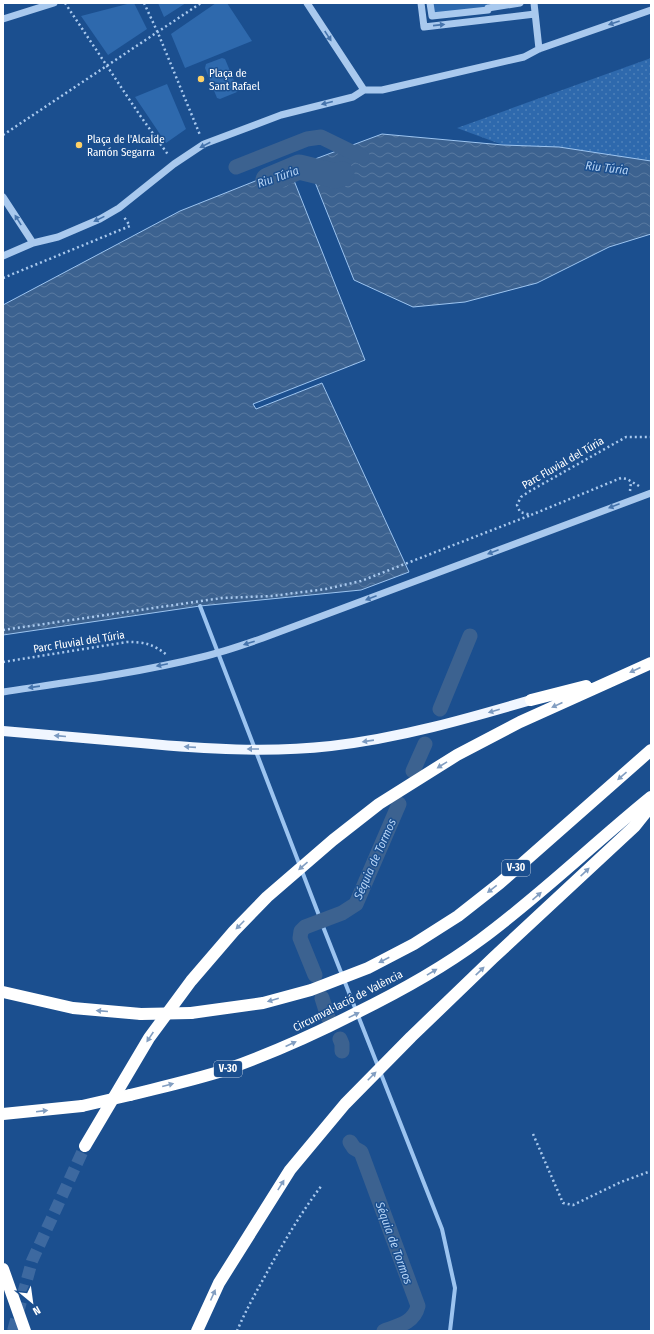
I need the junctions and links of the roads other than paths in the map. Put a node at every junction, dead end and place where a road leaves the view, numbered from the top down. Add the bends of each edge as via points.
1 (54, 3) edge
2 (307, 3) edge
3 (421, 3) edge
4 (430, 3) edge
5 (520, 3) edge
6 (534, 3) edge
7 (651, 10) edge
8 (535, 14) junction
9 (3, 19) edge
10 (539, 49) junction
11 (364, 90) junction
12 (3, 197) edge
13 (33, 243) junction
14 (3, 256) edge
15 (651, 492) edge
16 (651, 663) edge
17 (618, 677) junction
18 (3, 692) edge
19 (531, 700) joint
20 (3, 731) edge
21 (651, 750) edge
22 (651, 797) edge
23 (651, 806) edge
24 (3, 992) edge
25 (3, 1114) edge
26 (85, 1146) tunnel mouth
27 (3, 1269) edge
28 (25, 1331) edge
29 (197, 1331) edge

1 - 9 street
2 -> 11 street
3 -> 8 street via 424,27
4 - 5 street via 432,16 488,10
6 - 8 street
7 -> 10 street
8 - 10 street
10 - 11 street via 524,57 382,90
11 -> 13 street via 353,97 281,115 204,144 100,220 58,237
13 -> 12 street
13 - 14 street
15 -> 18 street via 226,650 116,675
16 -> 17 highway
17 - 19 highway
17 -> 26 highway via 520,722 457,755 379,804 267,897 191,981 149,1038
19 -> 20 main road via 451,723 380,739 277,750 177,746
21 -> 24 highway, Circumval·lació de València / V-30, bridge via 500,883 458,916 414,944 368,968 311,990 263,1003 191,1013 141,1014 73,1008
25 -> 22 highway, Circumval·lació de València / V-30, bridge via 82,1106 223,1070 273,1053 386,999 433,972 492,932
29 -> 23 highway via 219,1283 290,1170 345,1104 493,958 635,826
27 - 28 highway

